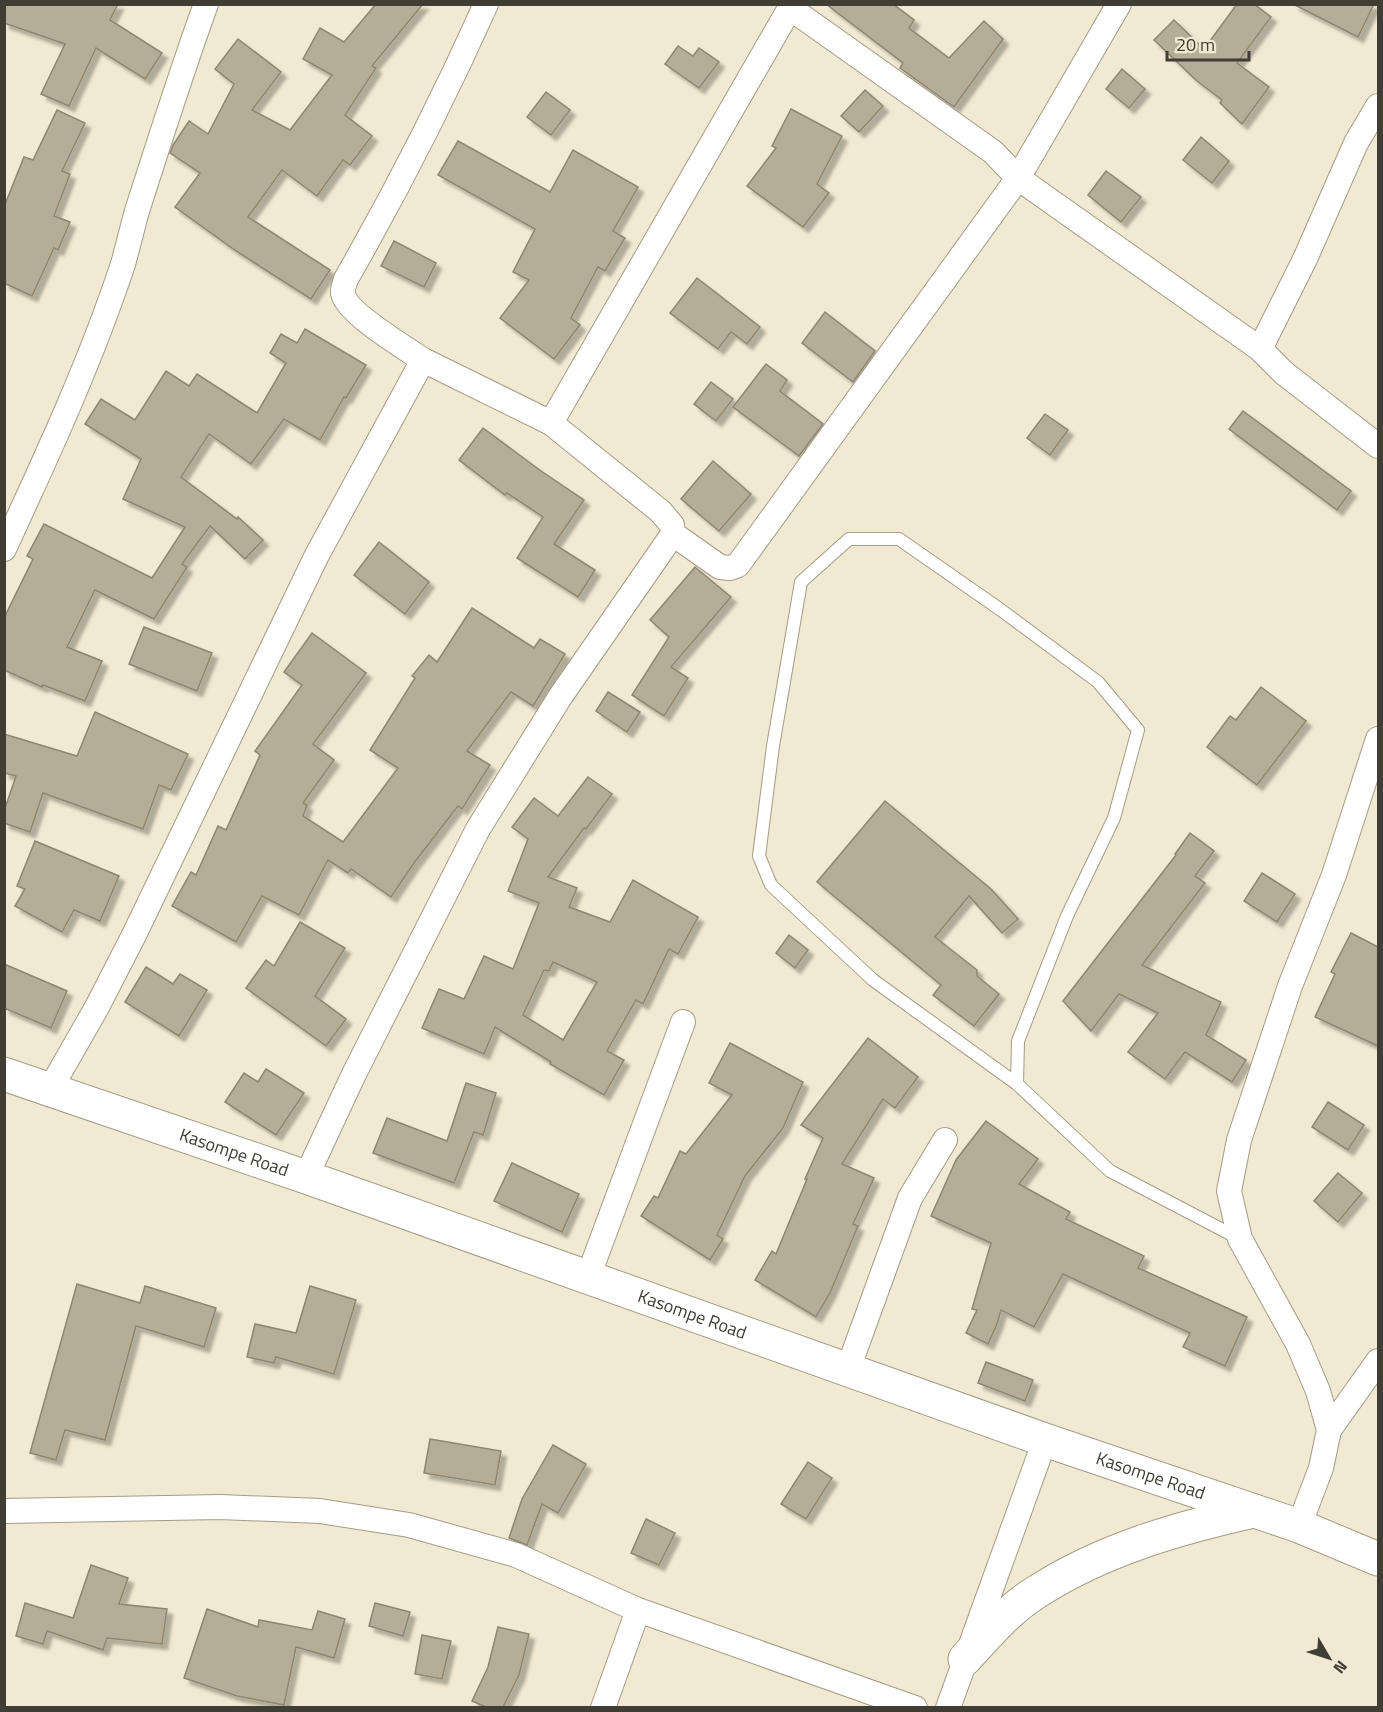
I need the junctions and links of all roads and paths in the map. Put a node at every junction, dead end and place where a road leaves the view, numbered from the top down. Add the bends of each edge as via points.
1 (206, 4) edge
2 (486, 4) edge
3 (1119, 4) edge
4 (790, 6) edge
5 (1378, 106) edge
6 (1018, 178) junction
7 (1260, 349) junction
8 (423, 360) junction
9 (551, 423) junction
10 (1378, 446) edge
11 (673, 534) junction
12 (4, 549) edge
13 (1378, 739) edge
14 (683, 1022) dead end
15 (4, 1074) edge
16 (1017, 1084) junction
17 (49, 1091) junction
18 (945, 1140) dead end
19 (306, 1178) junction
20 (1240, 1239) junction
21 (588, 1277) junction
22 (1378, 1361) edge
23 (848, 1369) junction
24 (1329, 1430) junction
25 (1045, 1440) junction
26 (4, 1511) edge
27 (1254, 1511) junction
28 (1299, 1526) junction
29 (1378, 1559) edge
30 (638, 1610) junction
31 (964, 1659) junction
32 (603, 1707) edge
33 (915, 1707) edge
34 (948, 1707) edge

1 - 12 street via 104,318
2 - 8 street via 410,164 342,293 347,305
3 - 6 street
4 - 6 street via 993,152
4 - 9 street
5 - 7 street via 1356,143 1305,260
6 - 7 street
6 - 11 street via 738,565 720,567
7 - 10 street via 1284,373
8 - 9 street
8 - 17 street via 317,555 134,935
9 - 11 street via 660,510 672,525
11 - 19 street via 560,697 478,829
13 - 20 street via 1239,1140 1229,1191
14 - 21 street
15 - 17 street, Kasompe Road
16 - 16 lane via 873,980 771,885 759,856 801,582 849,539 899,539 1098,682 1138,730 1114,818 1066,916 1018,1041
16 - 20 lane via 1110,1172
17 - 19 street, Kasompe Road
18 - 23 street via 910,1198
19 - 21 street, Kasompe Road
20 - 24 street via 1298,1344
21 - 23 street, Kasompe Road
22 - 24 street
23 - 25 street, Kasompe Road
24 - 28 street via 1321,1468
25 - 27 street, Kasompe Road
25 - 31 street
26 - 30 street via 220,1507 320,1511 409,1525 516,1555
27 - 28 street, Kasompe Road
27 - 31 street via 1181,1528 1076,1570 1034,1593
28 - 29 street, Kasompe Road
30 - 32 street
30 - 33 street
31 - 34 street

